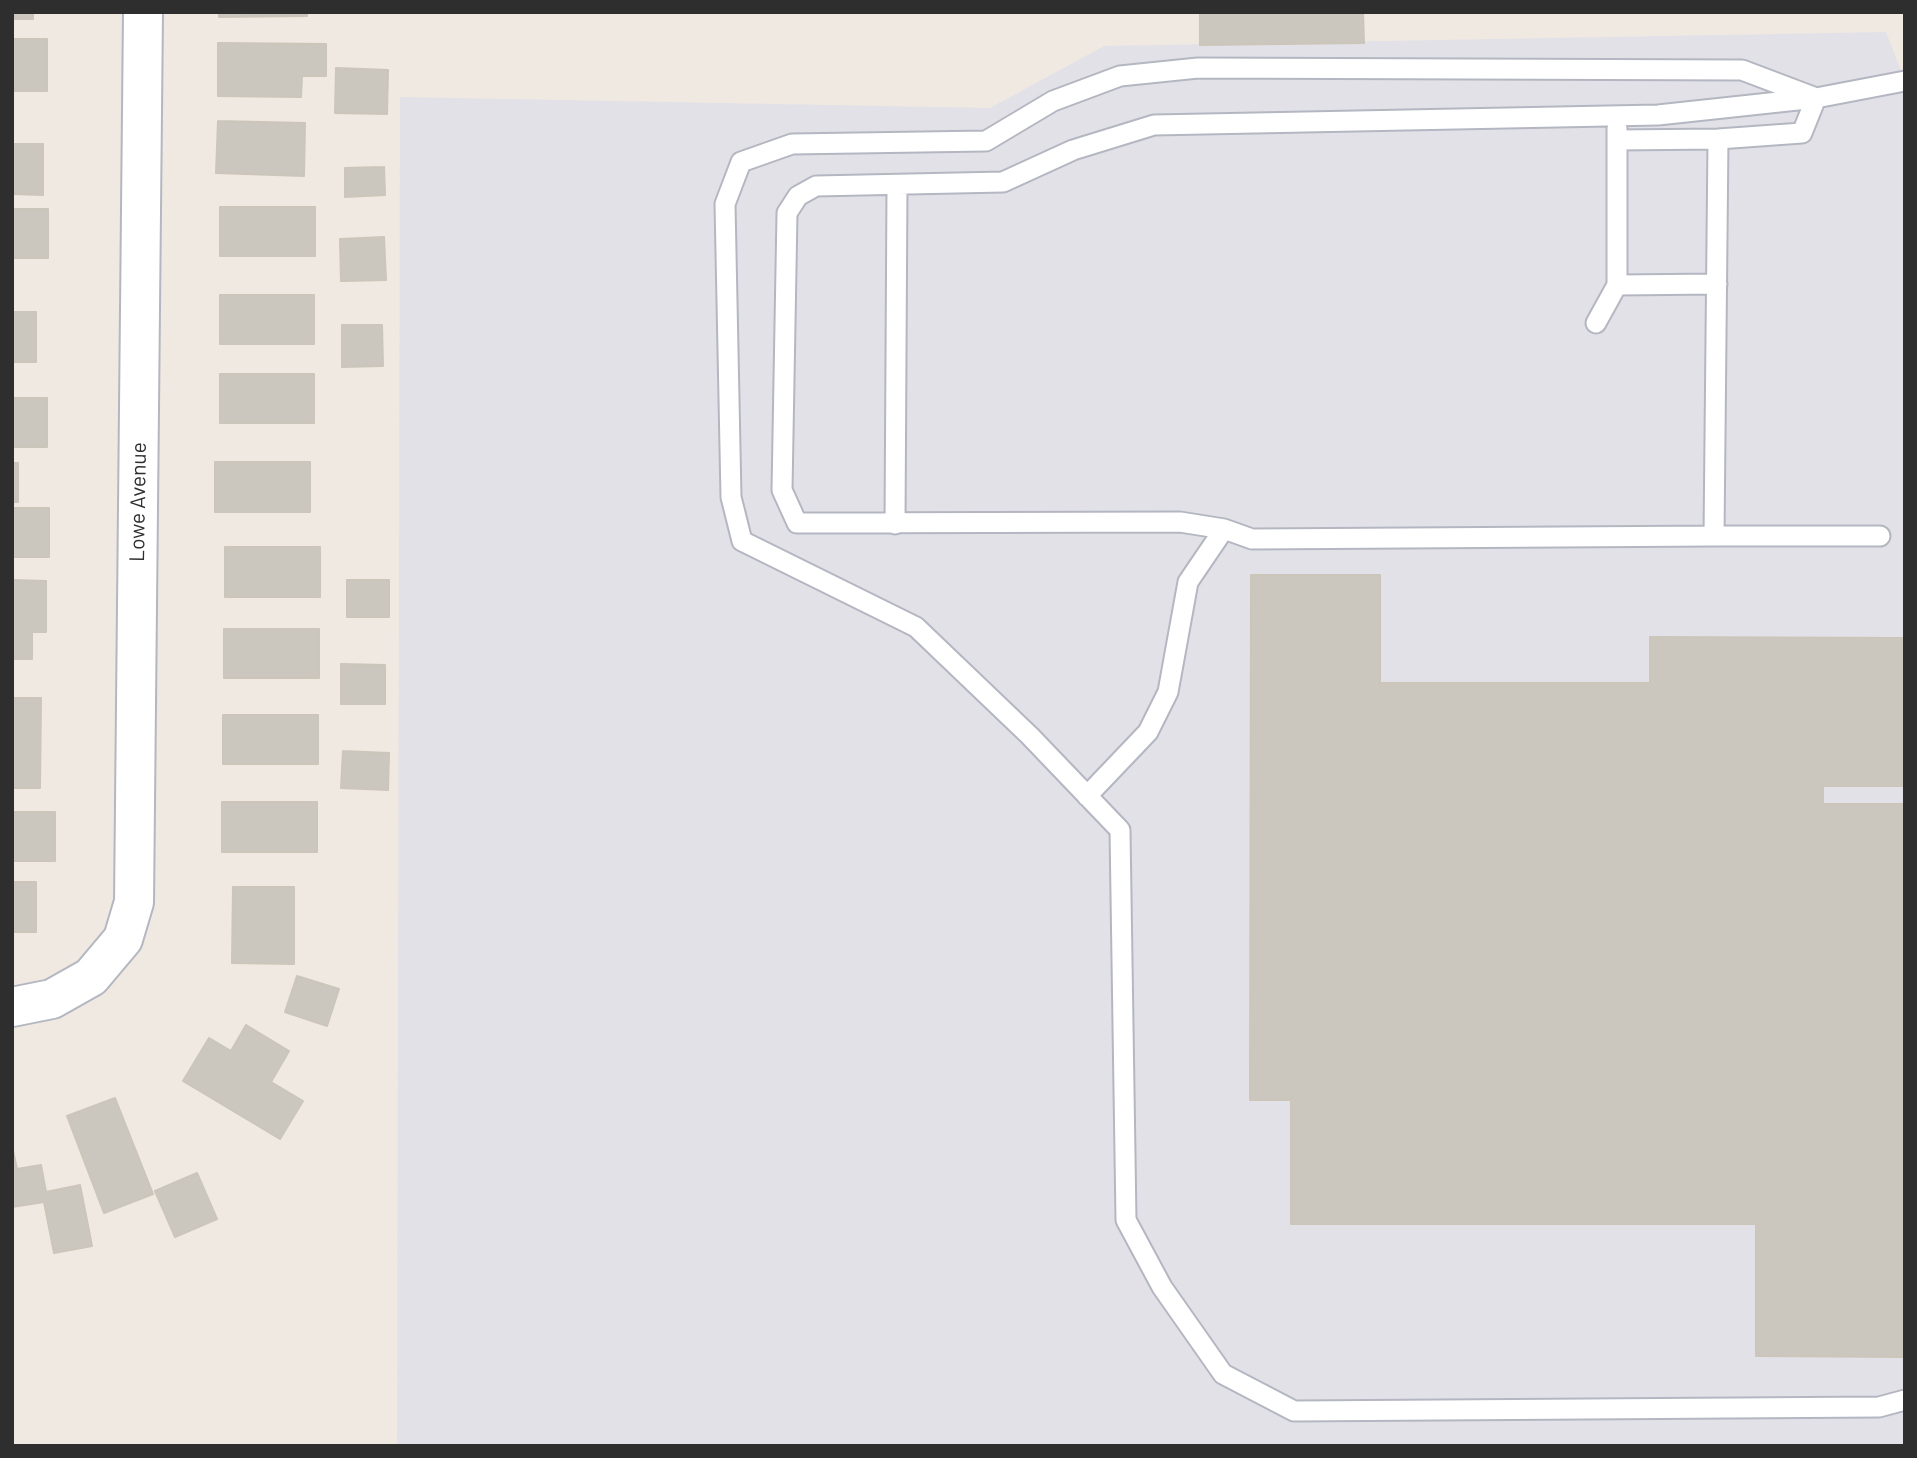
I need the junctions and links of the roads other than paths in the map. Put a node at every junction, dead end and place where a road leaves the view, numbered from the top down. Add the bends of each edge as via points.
1 (143, 12) edge
2 (1905, 81) edge
3 (1816, 98) junction
4 (1618, 117) junction
5 (1718, 139) junction
6 (1617, 140) junction
7 (897, 186) junction
8 (1717, 284) junction
9 (1616, 285) junction
10 (1596, 323) dead end
11 (895, 524) junction
12 (1224, 529) junction
13 (1714, 536) junction
14 (1880, 536) dead end
15 (1087, 796) junction
16 (12, 1007) edge
17 (1905, 1400) edge

1 - 16 street, Lowe Avenue via 134,902 123,939 91,977 52,999
2 - 3 lane
3 - 4 lane
3 - 5 lane via 1802,133
3 - 15 lane via 1742,70 1198,68 1120,76 1053,100 986,141 792,144 741,162 725,204 731,497 742,541 916,627
4 - 6 lane
4 - 7 lane via 1154,125 1073,150 1003,183
5 - 6 lane
5 - 8 lane
6 - 9 lane
7 - 11 lane
7 - 11 lane via 816,186 798,196 787,213 782,490 797,523
8 - 9 lane
8 - 13 lane
9 - 10 lane
11 - 12 lane via 1180,522
12 - 13 lane via 1252,539
12 - 15 lane via 1188,582 1168,692 1148,732
13 - 14 lane
15 - 17 lane via 1120,830 1126,1220 1162,1287 1223,1374 1294,1410 1879,1407

